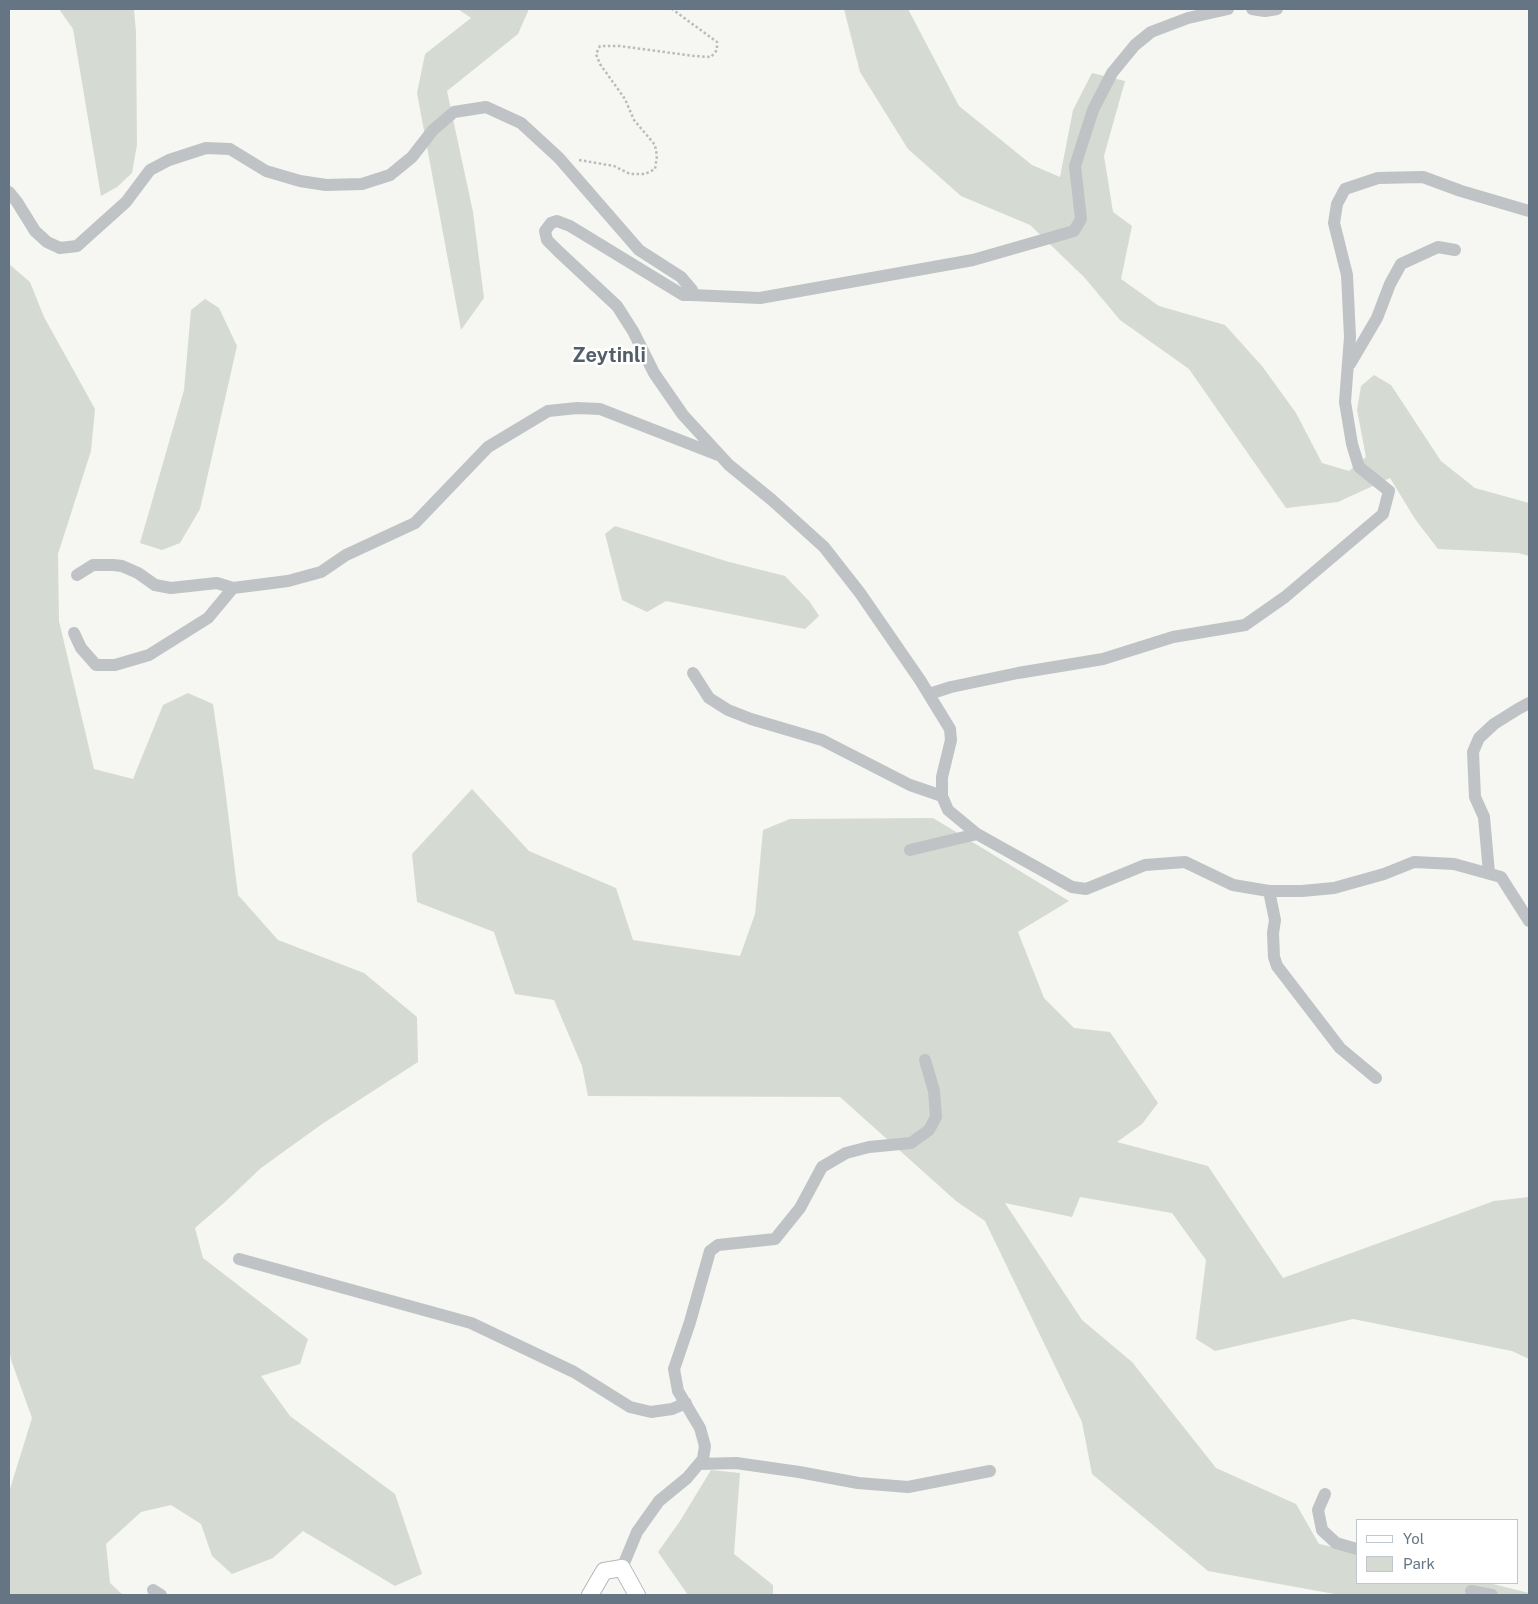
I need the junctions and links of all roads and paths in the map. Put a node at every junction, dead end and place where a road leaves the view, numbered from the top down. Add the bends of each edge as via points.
1 (672, 9) edge
2 (1228, 9) edge
3 (1252, 9) edge
4 (1277, 9) edge
5 (559, 158) junction
6 (9, 192) edge
7 (1529, 211) edge
8 (1455, 250) dead end
9 (692, 295) junction
10 (1348, 368) junction
11 (720, 456) junction
12 (77, 575) dead end
13 (233, 588) junction
14 (74, 633) dead end
15 (693, 673) dead end
16 (929, 694) junction
17 (1529, 703) edge
18 (942, 796) junction
19 (977, 834) junction
20 (910, 850) dead end
21 (1489, 873) junction
22 (1269, 891) junction
23 (1529, 921) edge
24 (925, 1060) dead end
25 (1376, 1078) dead end
26 (239, 1259) dead end
27 (686, 1404) junction
28 (699, 1464) junction
29 (990, 1471) dead end
30 (1325, 1494) dead end
31 (1356, 1548) edge
32 (622, 1568) junction
33 (1468, 1590) edge
34 (590, 1595) edge
35 (637, 1595) edge
36 (1492, 1595) edge

1 - 5 path via 717,42 717,50 711,57 620,46 600,46 596,54 625,99 634,120 656,145 655,169 645,174 630,174 614,166
2 - 9 street via 1188,18 1151,32 1135,45 1112,73 1093,110 1075,166 1081,219 1074,231 974,260 760,298
3 - 4 street
5 - 6 street via 521,123 486,107 454,112 433,130 412,157 390,175 362,184 326,185 300,181 266,171 230,149 206,148 150,170 126,202 77,246 60,248 35,231
5 - 9 street via 639,250 681,277 692,290
7 - 10 street via 1423,177 1378,178 1345,189 1337,204 1334,223 1347,275
8 - 10 street via 1438,247 1401,264 1377,318
9 - 11 street via 682,295 570,226 557,221 545,232 547,240 617,306 654,373 678,408
10 - 16 street via 1345,402 1352,444 1359,467 1389,492 1383,514 1285,597 1245,625 1173,636 1103,659 1018,673
11 - 13 street via 600,409 548,410 488,447 415,523 346,555 321,572 288,581
11 - 16 street via 824,547 860,593
12 - 13 street via 94,565 113,565 138,573 155,585 171,588 217,583
13 - 14 street via 208,618 149,655 115,665 96,665 81,648
15 - 18 street via 709,698 728,710 822,740 910,785
16 - 18 street via 950,729
17 - 21 street via 1494,724 1479,738 1472,752 1476,797 1484,817
18 - 19 street via 948,810
19 - 20 street
19 - 22 street via 1072,887 1086,889 1145,865 1185,862 1233,885
21 - 22 street via 1454,864 1414,862 1334,888
21 - 23 street via 1501,877
22 - 25 street via 1275,920 1274,957 1277,966 1340,1048
24 - 27 street via 934,1091 936,1117 929,1130 912,1143 846,1153 822,1167 800,1208 775,1239 718,1245 710,1251 674,1369 678,1391
26 - 27 street via 471,1323 574,1372 630,1407 651,1412
27 - 28 street via 700,1428 705,1446
28 - 29 street via 736,1464 858,1483 908,1487
28 - 32 street via 659,1502 637,1532
30 - 31 street via 1318,1510 1322,1530 1336,1543
32 - 34 street via 604,1571
32 - 35 street
33 - 36 street

